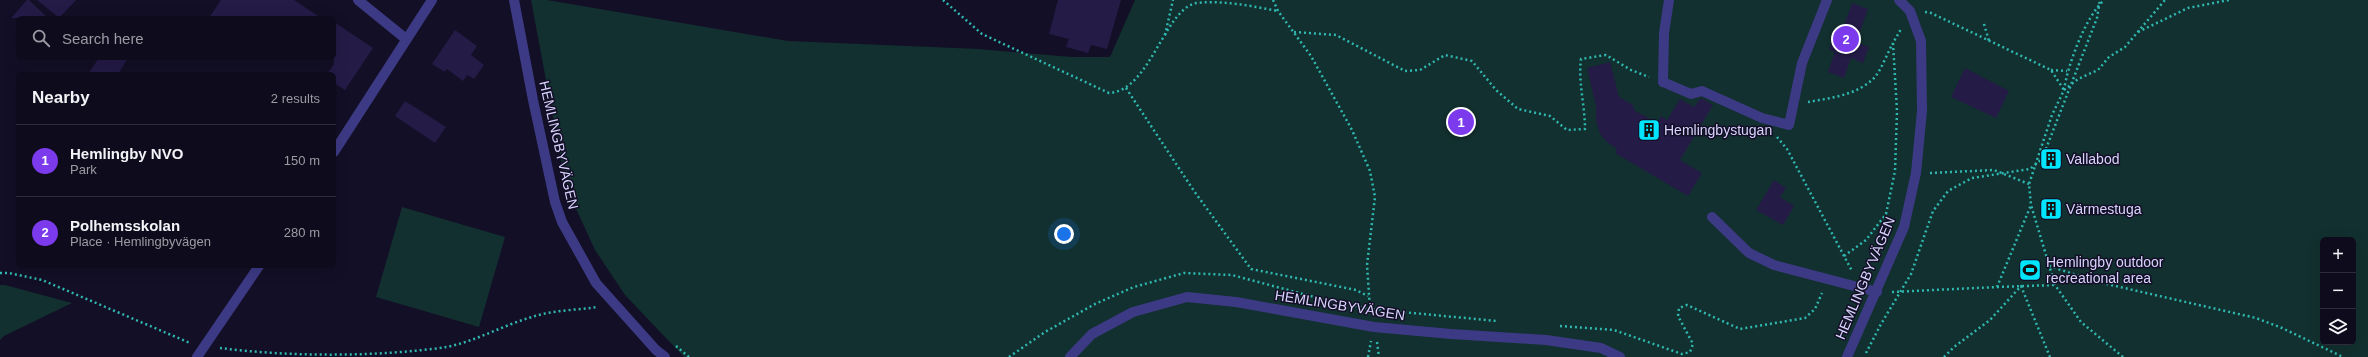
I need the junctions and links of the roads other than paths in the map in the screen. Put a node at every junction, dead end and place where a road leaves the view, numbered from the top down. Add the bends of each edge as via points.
1 (358, 0) edge
2 (432, 0) edge
3 (514, 0) edge
4 (1669, 0) edge
5 (1826, 0) edge
6 (1899, 0) edge
7 (406, 39) junction
8 (336, 149) edge
9 (1712, 217) dead end
10 (258, 268) edge
11 (1877, 292) junction
12 (197, 357) edge
13 (665, 357) edge
14 (1070, 357) edge
15 (1620, 357) edge
16 (1847, 357) edge

1 - 7 street
2 - 7 street
3 - 13 street, HEMLINGBYVÄGEN via 558,208 568,232 596,283
4 - 5 street via 1664,33 1663,82 1691,94 1702,91 1762,118 1789,125 1802,63
6 - 11 street, HEMLINGBYVÄGEN via 1910,11 1921,41 1922,111 1916,173 1904,227
7 - 8 street
9 - 11 street via 1749,253 1774,266
10 - 12 street
11 - 16 street, HEMLINGBYVÄGEN
14 - 15 street, HEMLINGBYVÄGEN via 1092,334 1133,312 1187,298 1236,302 1374,327 1546,340 1601,348

